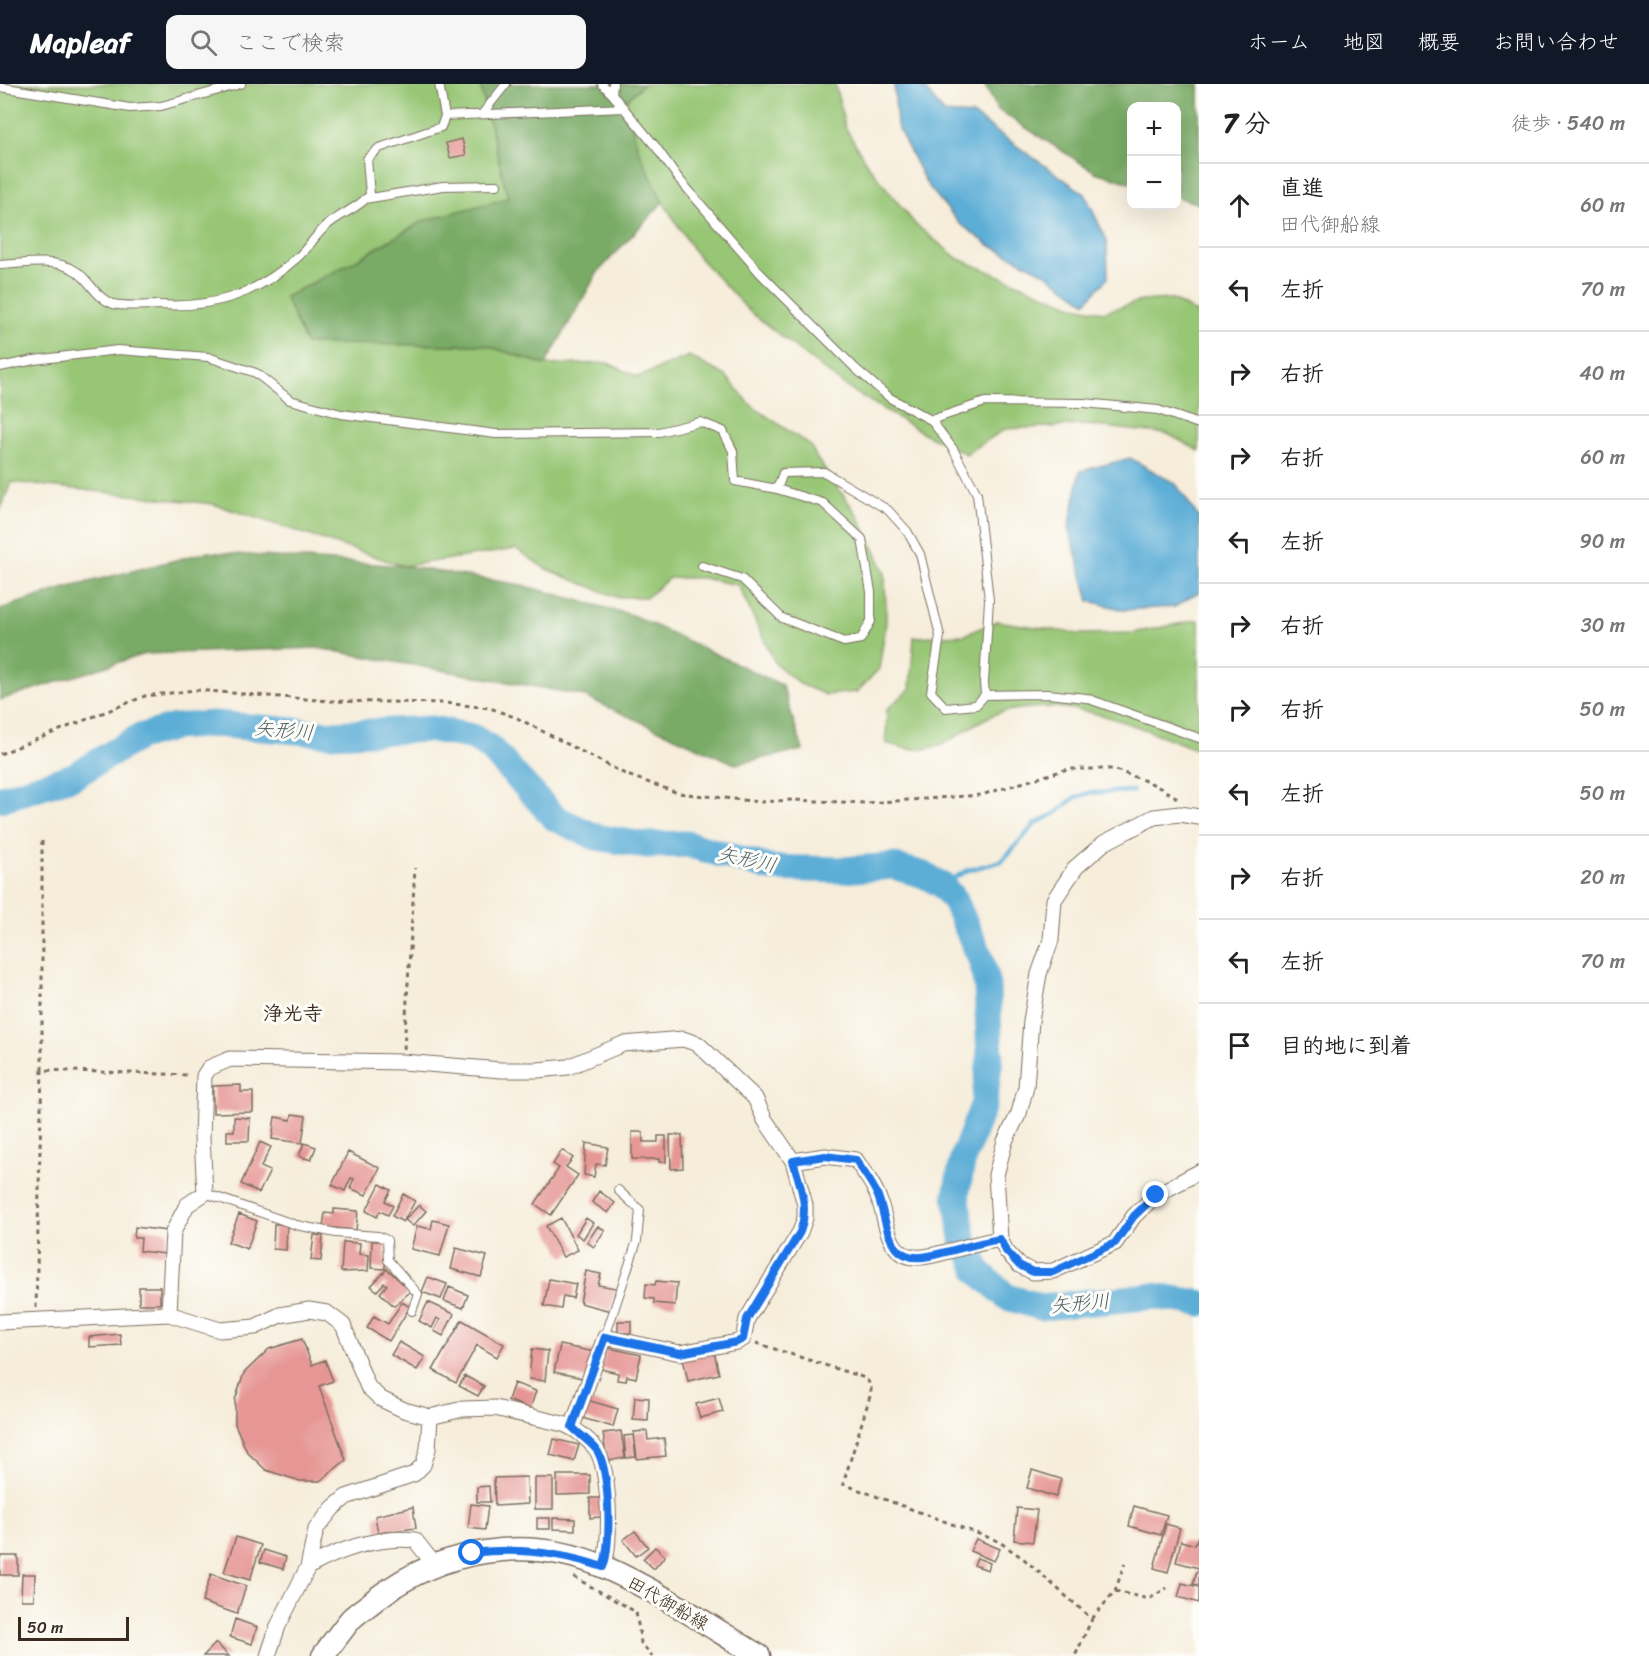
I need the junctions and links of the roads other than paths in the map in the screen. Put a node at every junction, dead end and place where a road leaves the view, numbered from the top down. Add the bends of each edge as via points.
1 (241, 84) edge
2 (439, 84) edge
3 (506, 84) edge
4 (602, 84) edge
5 (613, 84) edge
6 (0, 87) edge
7 (612, 94) junction
8 (624, 108) junction
9 (482, 114) junction
10 (445, 116) junction
11 (497, 185) dead end
12 (365, 200) junction
13 (0, 266) edge
14 (0, 367) edge
15 (931, 420) junction
16 (1199, 424) edge
17 (777, 489) junction
18 (702, 566) dead end
19 (985, 695) junction
20 (1199, 738) edge
21 (1199, 817) edge
22 (793, 1161) junction
23 (1199, 1172) edge
24 (618, 1190) dead end
25 (205, 1194) junction
26 (1000, 1239) junction
27 (412, 1311) dead end
28 (168, 1314) junction
29 (0, 1322) edge
30 (605, 1337) junction
31 (430, 1417) junction
32 (572, 1427) junction
33 (434, 1564) junction
34 (308, 1567) junction
35 (603, 1567) junction
36 (268, 1656) edge
37 (323, 1656) edge
38 (759, 1656) edge

1 - 6 lane via 161,106 130,108
2 - 10 lane
3 - 9 lane
4 - 7 lane
5 - 7 lane
7 - 8 lane
8 - 9 lane
8 - 15 lane via 760,273 856,369 890,398
9 - 10 lane
10 - 12 lane via 441,127 379,148 367,159 370,195
11 - 12 lane via 443,186
12 - 13 lane via 327,225 279,272 222,302 179,306 115,304 102,299 82,274 63,265
14 - 17 lane via 118,350 208,357 256,373 290,400 341,414 496,434 659,432 700,422 723,431 733,450 735,481
15 - 16 lane via 985,402 1084,403 1158,410
15 - 19 lane via 953,448 977,494 989,600
17 - 18 lane via 823,503 862,539 871,592 871,621 861,639 844,642 782,618 742,579
17 - 19 lane via 783,473 824,472 888,510 921,554 940,636 931,692 946,708 976,705
19 - 20 lane via 1086,698
21 - 26 street via 1180,813 1154,817 1090,852 1054,900 1051,940 1039,974 1031,1021 1026,1087 996,1175
22 - 25 street via 755,1098 698,1044 682,1039 623,1044 568,1067 538,1070 403,1062 230,1059 209,1068 204,1076
22 - 26 street via 825,1156 856,1160 879,1197 888,1238 899,1251 914,1257
22 - 30 street via 806,1205 805,1218 747,1319 743,1339 680,1353
23 - 26 street via 1156,1195 1134,1216 1115,1243 1053,1272 1033,1272 1019,1265
24 - 30 lane via 640,1210 637,1241
25 - 27 lane via 296,1225 387,1240 388,1260 418,1294
25 - 28 street via 188,1205 173,1232
28 - 29 street
28 - 31 street via 220,1330 255,1327 280,1315 309,1310 327,1313 343,1325 368,1387 381,1399
30 - 32 street
31 - 32 street via 463,1409 495,1408
31 - 34 street via 423,1465 414,1474 346,1497 333,1508 316,1529
32 - 35 street via 597,1450 601,1466 610,1532
33 - 34 street via 415,1540 397,1538 357,1545
33 - 35 main road, 田代御船線 via 503,1549 573,1556
33 - 37 main road, 田代御船線 via 413,1574 352,1618
34 - 36 street via 278,1626
35 - 38 main road, 田代御船線

